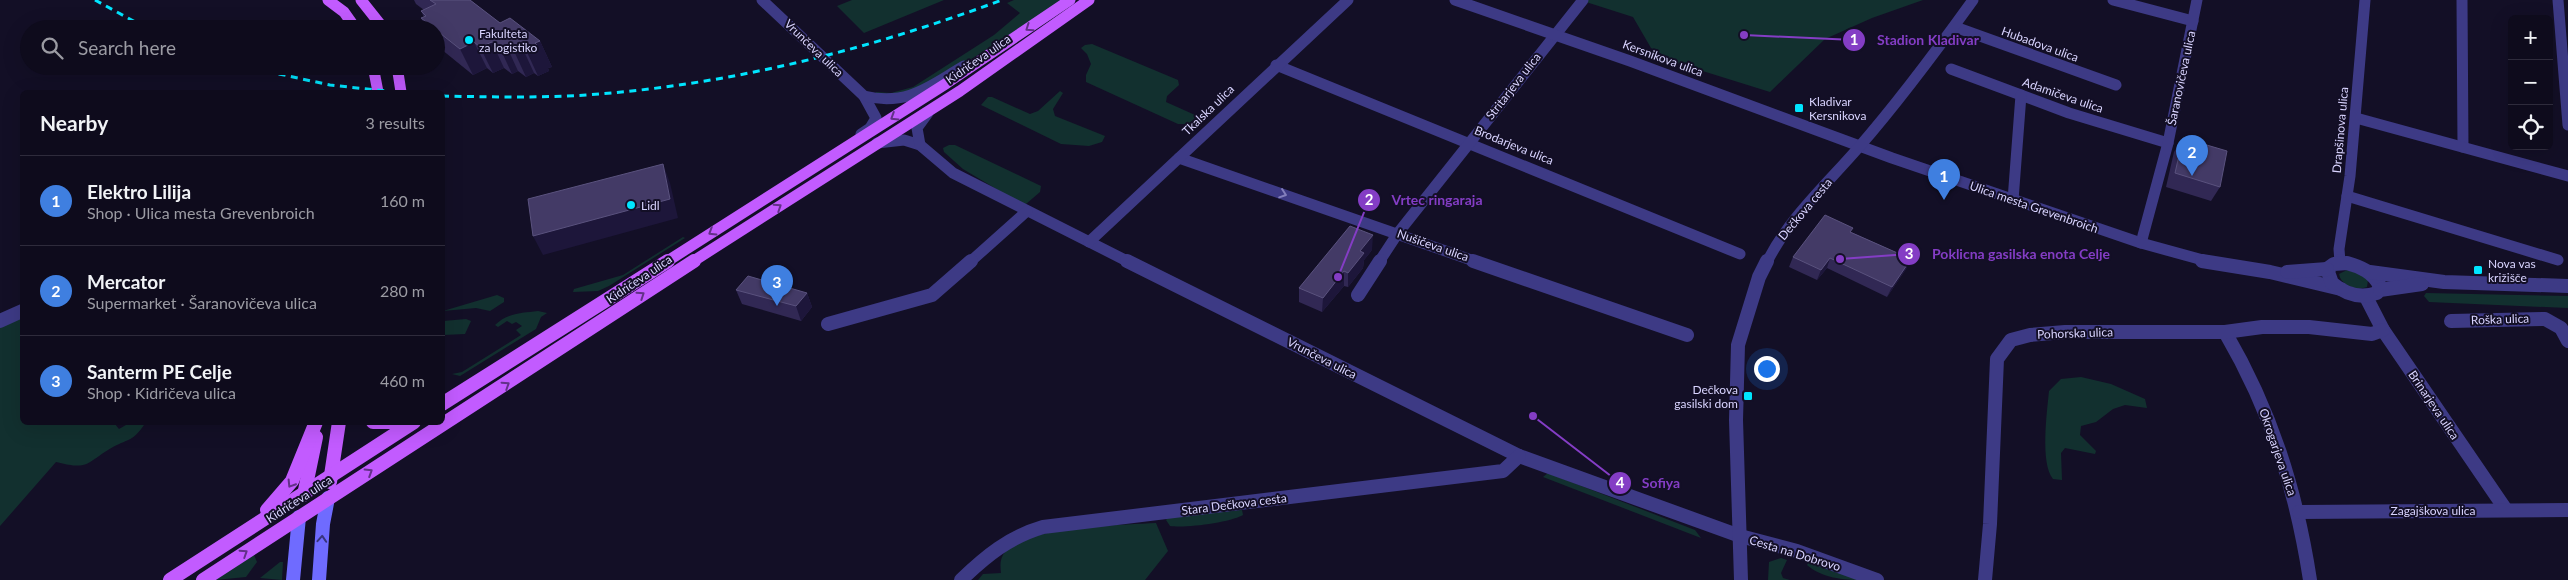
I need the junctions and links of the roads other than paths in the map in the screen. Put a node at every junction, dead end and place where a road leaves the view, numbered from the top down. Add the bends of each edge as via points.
1 (328, 0) edge
2 (361, 0) edge
3 (762, 0) edge
4 (1070, 0) edge
5 (1089, 0) edge
6 (1348, 0) edge
7 (1456, 0) edge
8 (1583, 0) edge
9 (1972, 0) edge
10 (2113, 0) edge
11 (2197, 0) edge
12 (2365, 0) edge
13 (2462, 0) edge
14 (2558, 0) edge
15 (350, 20) edge
16 (377, 20) edge
17 (2193, 21) junction
18 (1955, 27) junction
19 (1554, 34) junction
20 (993, 53) junction
21 (1276, 65) junction
22 (1951, 69) dead end
23 (375, 75) edge
24 (399, 75) edge
25 (2116, 85) dead end
26 (378, 90) edge
27 (402, 90) edge
28 (2021, 95) junction
29 (864, 96) junction
30 (938, 105) junction
31 (2356, 118) junction
32 (2568, 125) edge
33 (1468, 142) junction
34 (877, 143) junction
35 (2168, 143) junction
36 (920, 145) junction
37 (1860, 146) junction
38 (2463, 147) junction
39 (1179, 158) junction
40 (826, 160) junction
41 (2568, 176) edge
42 (2347, 196) junction
43 (2013, 200) junction
44 (1027, 211) junction
45 (1398, 233) junction
46 (1089, 242) junction
47 (2141, 243) junction
48 (1740, 254) dead end
49 (2558, 260) dead end
50 (2340, 263) junction
51 (2327, 269) junction
52 (2270, 272) junction
53 (2370, 272) junction
54 (2444, 282) junction
55 (2568, 286) edge
56 (2341, 289) junction
57 (2380, 290) junction
58 (1358, 295) dead end
59 (2366, 297) junction
60 (20, 311) edge
61 (0, 321) edge
62 (2451, 321) dead end
63 (828, 324) dead end
64 (2383, 330) junction
65 (2225, 332) junction
66 (1687, 335) dead end
67 (2568, 342) edge
68 (445, 402) edge
69 (445, 422) edge
70 (316, 425) edge
71 (317, 425) edge
72 (338, 425) edge
73 (409, 425) edge
74 (441, 425) edge
75 (1519, 456) junction
76 (330, 476) junction
77 (304, 494) junction
78 (328, 498) junction
79 (2506, 510) junction
80 (2568, 510) edge
81 (2299, 512) junction
82 (299, 517) junction
83 (1740, 536) junction
84 (170, 580) edge
85 (203, 580) edge
86 (293, 580) edge
87 (319, 580) edge
88 (961, 580) edge
89 (1741, 580) edge
90 (1877, 580) edge
91 (1985, 580) edge
92 (2310, 580) edge

1 - 15 main road
2 - 16 main road
3 - 29 street, Vrunčeva ulica
4 -> 20 main road, Kidričeva ulica
5 - 30 main road, Kidričeva ulica
6 - 21 street, Tkalska ulica
7 - 19 street, Kersnikova ulica
8 - 19 street, Stritarjeva ulica
9 - 18 street, Dečkova cesta
10 - 17 street
11 - 17 street, Šaranovičeva ulica
12 - 31 street, Drapšinova ulica
13 - 38 street
14 - 32 street
17 - 35 street, Šaranovičeva ulica
18 - 25 street, Hubadova ulica
18 - 37 street, Dečkova cesta
19 - 33 street, Stritarjeva ulica
19 - 37 street, Kersnikova ulica
20 - 29 street via 904,100 885,102
20 -> 40 main road, Kidričeva ulica
21 - 33 street, Brodarjeva ulica
21 - 39 street, Tkalska ulica
22 - 28 street, Adamičeva ulica
23 - 26 main road
24 - 27 main road
28 - 35 street, Adamičeva ulica
28 - 43 street
29 - 40 street, Vrunčeva ulica via 874,112 874,124
30 - 34 main road, Kidričeva ulica
30 - 36 street via 918,125 916,136
31 - 38 street
31 - 42 street, Drapšinova ulica
33 - 45 street, Stritarjeva ulica
33 - 48 street, Brodarjeva ulica
34 - 36 street via 904,140
69 -> 34 main road, Kidričeva ulica
35 - 47 street, Šaranovičeva ulica
36 - 44 street, Vrunčeva ulica via 953,173
37 - 43 street, Ulica mesta Grevenbroich
37 - 83 street, Dečkova cesta via 1782,235 1753,292 1738,346 1736,420
38 - 41 street
39 -> 45 street, Nušičeva ulica
39 - 46 street, Tkalska ulica
40 -> 68 main road, Kidričeva ulica
42 - 49 street
42 - 50 street, Drapšinova ulica
43 - 47 street, Ulica mesta Grevenbroich
44 - 46 street, Vrunčeva ulica
44 - 63 street via 932,294
45 - 58 street, Stritarjeva ulica
45 - 66 street, Nušičeva ulica
46 - 75 street, Vrunčeva ulica
47 - 52 street, Ulica mesta Grevenbroich via 2193,259
50 - 51 street
50 - 53 street
51 - 52 street
51 - 56 street via 2329,279
52 - 56 street
53 - 54 street
53 - 57 street
54 - 55 street
54 - 57 street
56 - 59 street
57 - 59 street
59 - 64 street, Brinarjeva ulica
60 - 61 street
62 - 67 street, Roška ulica via 2545,319 2561,328
64 - 65 street, Pohorska ulica via 2372,334 2309,327 2262,327
64 - 79 street, Brinarjeva ulica
65 - 81 street, Okrogarjeva ulica via 2257,391
65 - 91 street, Pohorska ulica via 2065,332 2011,340 1996,359
70 -> 84 main road via 302,465 285,494
71 - 77 main road
72 - 76 main road
73 - 76 main road, Kidričeva ulica
78 -> 74 main road, Kidričeva ulica
75 - 83 street, Vrunčeva ulica
75 - 88 street, Stara Dečkova cesta via 1503,471 1043,527 1018,533
76 - 77 main road, Kidričeva ulica
76 - 78 main road
77 - 82 main road
77 - 84 main road, Kidričeva ulica
78 - 82 main road, Kidričeva ulica
87 -> 78 main road
79 - 80 street, Zagajškova ulica
79 - 81 street, Zagajškova ulica
81 - 92 street, Okrogarjeva ulica
85 -> 82 main road, Kidričeva ulica
82 - 86 main road
83 - 89 street, Dečkova cesta
83 - 90 street, Cesta na Dobrovo via 1797,551

